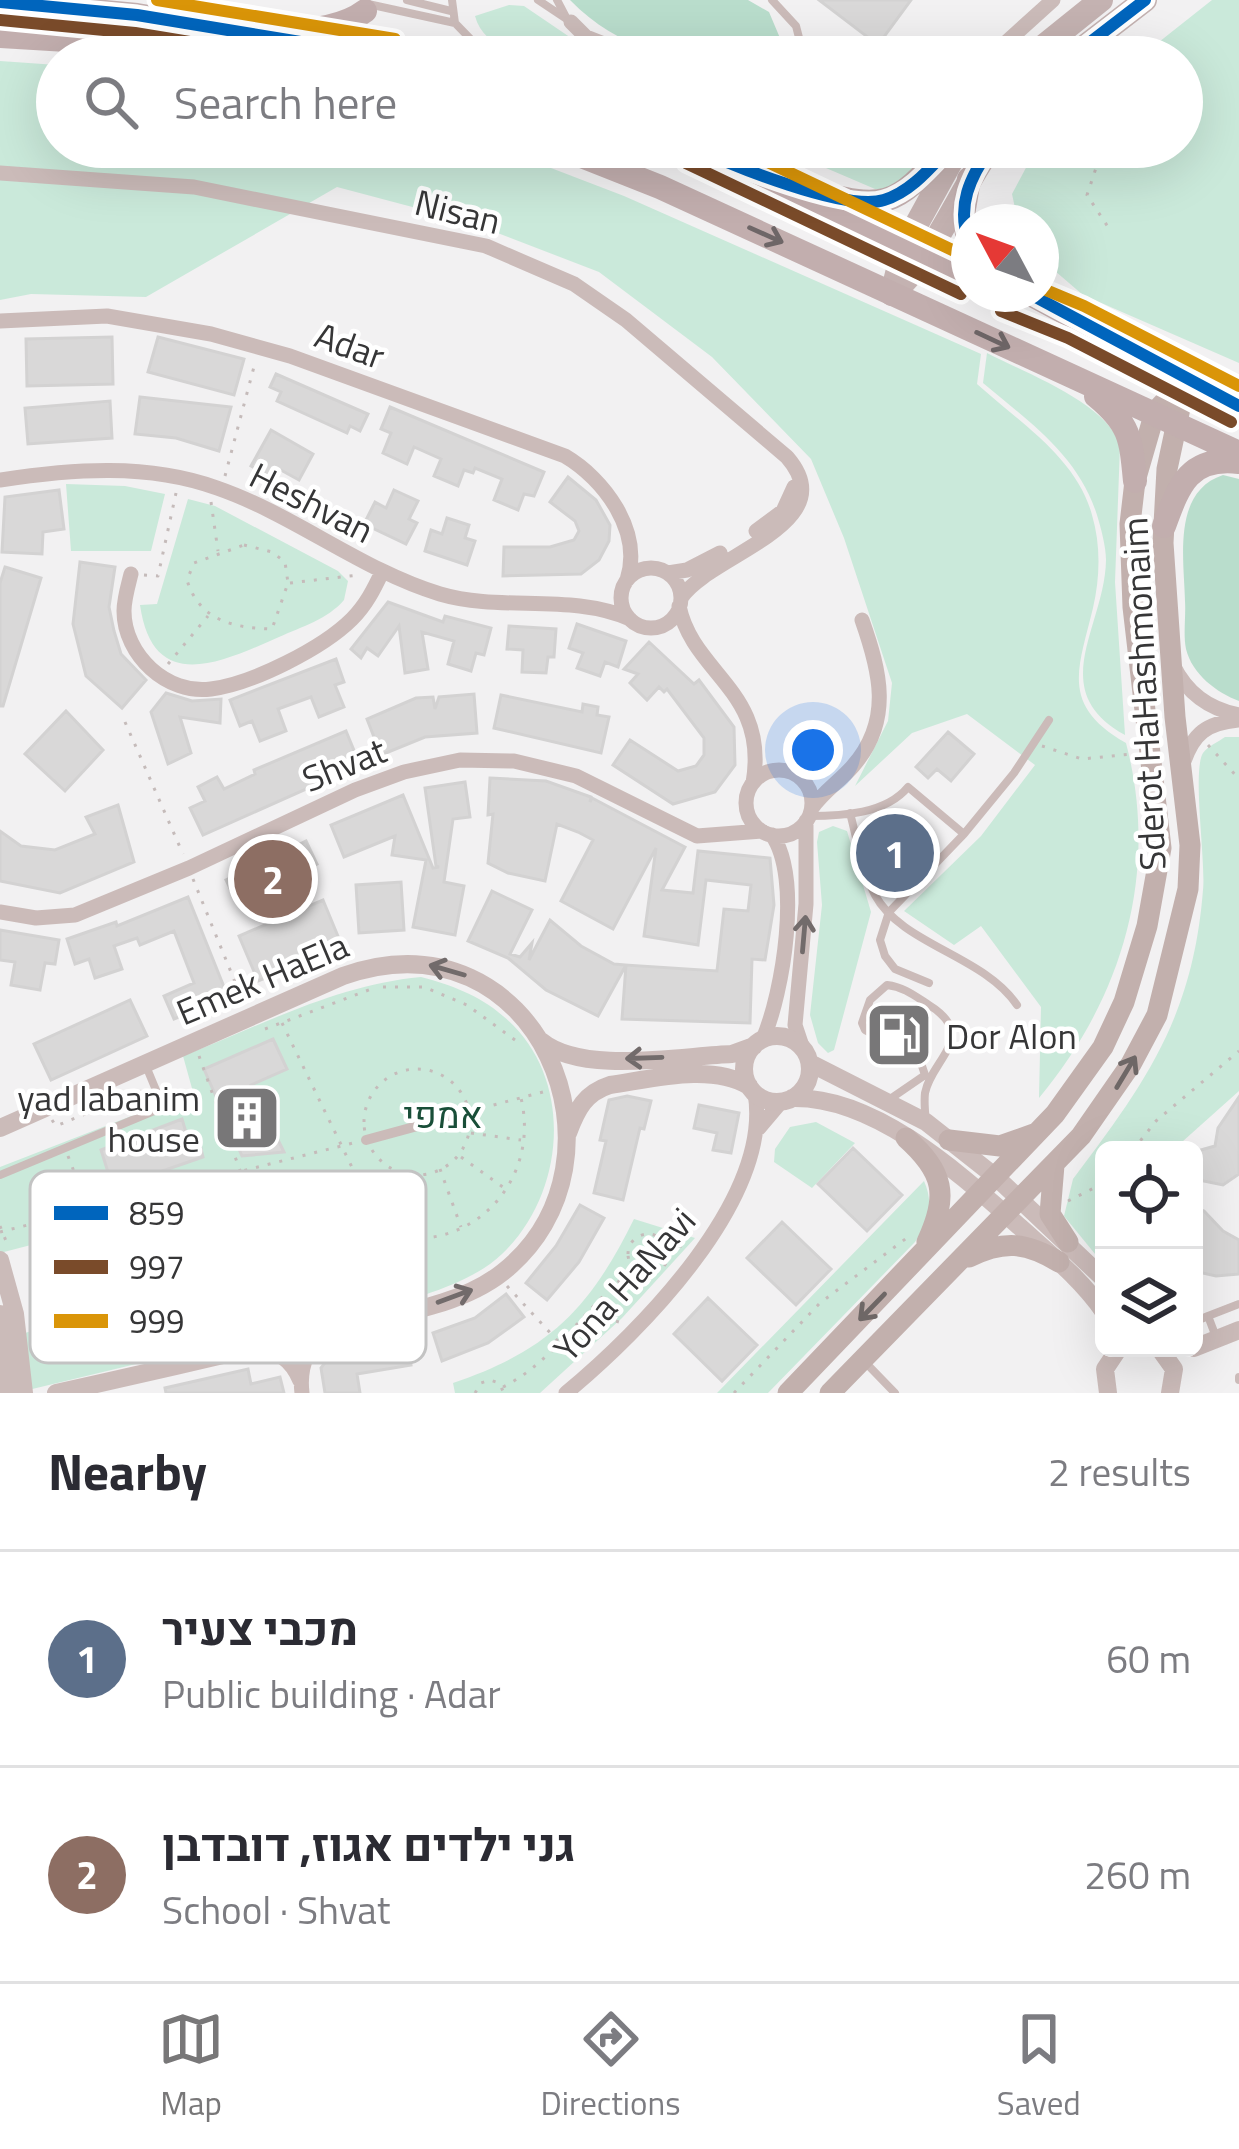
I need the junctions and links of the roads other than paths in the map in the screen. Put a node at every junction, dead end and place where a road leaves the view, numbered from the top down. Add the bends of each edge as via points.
1 (407, 0) edge
2 (538, 0) edge
3 (557, 0) edge
4 (772, 0) edge
5 (1053, 0) edge
6 (1100, 0) edge
7 (1144, 0) edge
8 (0, 2) edge
9 (367, 5) edge
10 (452, 5) edge
11 (571, 22) junction
12 (455, 23) junction
13 (245, 32) junction
14 (0, 36) edge
15 (269, 36) edge
16 (468, 36) edge
17 (585, 36) edge
18 (799, 36) edge
19 (1013, 36) edge
20 (1056, 36) edge
21 (1099, 36) edge
22 (36, 38) edge
23 (612, 168) edge
24 (739, 168) edge
25 (929, 168) edge
26 (950, 168) edge
27 (977, 168) edge
28 (747, 172) junction
29 (0, 173) edge
30 (969, 179) junction
31 (965, 204) edge
32 (914, 255) junction
33 (951, 270) edge
34 (892, 294) junction
35 (1052, 312) edge
36 (1059, 312) edge
37 (0, 321) edge
38 (1076, 322) junction
39 (1032, 358) junction
40 (1186, 380) junction
41 (1239, 406) edge
42 (1155, 412) junction
43 (1179, 424) junction
44 (770, 444) junction
45 (1239, 458) edge
46 (0, 480) edge
47 (1135, 481) junction
48 (1164, 526) junction
49 (628, 539) junction
50 (663, 571) junction
51 (382, 572) junction
52 (131, 574) road end
53 (625, 585) junction
54 (680, 602) junction
55 (593, 608) junction
56 (630, 619) junction
57 (862, 620) dead end
58 (659, 626) junction
59 (694, 641) junction
60 (1171, 661) junction
61 (1239, 717) edge
62 (1049, 720) dead end
63 (752, 731) junction
64 (1182, 766) junction
65 (849, 770) junction
66 (794, 774) junction
67 (750, 791) junction
68 (850, 813) junction
69 (809, 815) junction
70 (767, 833) junction
71 (964, 834) junction
72 (714, 837) junction
73 (0, 912) edge
74 (889, 912) junction
75 (929, 983) dead end
76 (1017, 1005) dead end
77 (537, 1038) junction
78 (758, 1042) junction
79 (806, 1054) junction
80 (150, 1076) junction
81 (752, 1090) junction
82 (195, 1094) dead end
83 (787, 1100) junction
84 (889, 1100) junction
85 (163, 1107) junction
86 (469, 1112) road end
87 (926, 1122) junction
88 (0, 1128) edge
89 (1040, 1131) junction
90 (566, 1137) junction
91 (906, 1138) junction
92 (366, 1140) dead end
93 (949, 1140) junction
94 (750, 1147) junction
95 (1054, 1164) junction
96 (0, 1175) edge
97 (990, 1185) junction
98 (1012, 1207) junction
99 (1063, 1252) junction
100 (921, 1256) junction
101 (0, 1260) edge
102 (958, 1263) junction
103 (1095, 1274) edge
104 (1095, 1299) edge
105 (1239, 1304) edge
106 (426, 1306) edge
107 (0, 1314) edge
108 (1208, 1316) junction
109 (1203, 1318) edge
110 (1239, 1330) edge
111 (1203, 1340) edge
112 (1203, 1345) edge
113 (2, 1352) edge
114 (1112, 1357) edge
115 (1189, 1357) edge
116 (862, 1360) junction
117 (188, 1363) edge
118 (1172, 1384) edge
119 (8, 1393) edge
120 (24, 1393) edge
121 (56, 1393) edge
122 (566, 1393) edge
123 (788, 1393) edge
124 (830, 1393) edge
125 (896, 1393) edge
126 (1108, 1393) edge

1 - 10 lane
2 - 11 lane
3 - 11 lane
4 - 18 lane
5 - 19 street
6 - 20 main road
7 - 21 main road
8 - 13 highway
9 - 12 lane
9 - 13 highway via 357,17 312,30
10 - 12 lane
11 - 17 street
12 - 16 lane
13 - 15 highway
14 - 22 highway
23 -> 34 highway
24 - 28 highway
25 - 28 highway via 884,202
26 - 32 main road
27 - 30 main road
28 - 32 highway
29 - 44 street, Nisan via 194,187 486,246 574,284 626,320
30 - 31 highway
30 - 32 main road
32 - 33 highway
32 - 34 main road
34 -> 39 highway
35 - 38 highway
36 - 38 highway
37 - 49 street, Adar via 106,316 260,346 565,456 602,485
38 - 40 highway
39 - 42 highway
39 - 47 highway via 1119,415
40 - 41 highway
40 - 42 main road, Sderot HaHashmonaim
40 - 43 main road, Sderot HaHashmonaim
42 - 43 highway
42 - 47 main road, Sderot HaHashmonaim
43 - 45 highway
43 - 48 main road, Sderot HaHashmonaim
44 - 50 street, Nisan via 794,480 783,511 705,562
44 - 54 street, Nisan via 800,474 799,507 704,575
45 - 48 highway via 1197,467 1177,490
46 - 51 street, Heshvan via 111,470 180,477
47 - 89 main road, Sderot HaHashmonaim via 1129,557 1161,848 1137,965 1103,1048
48 - 60 main road, Sderot HaHashmonaim
49 - 50 street, Adar
49 - 53 street, Adar
50 - 53 street via 644,568
50 - 54 street via 679,587
51 - 52 street via 368,601 336,632 250,678 209,689 184,688 138,654 124,610
51 - 55 street, Heshvan via 471,601
53 - 55 street
53 - 56 street
54 - 58 street
54 - 59 street
55 - 56 street, Heshvan
56 - 58 street
57 - 65 street via 882,700 873,734
58 - 59 street
59 - 63 street
60 - 61 street via 1201,700
60 - 64 main road, Sderot HaHashmonaim
61 - 64 street via 1196,734
62 - 71 lane
63 - 66 street
63 - 67 street
95 -> 64 main road, Sderot HaHashmonaim via 1107,1102 1157,1016 1188,889
65 - 66 street via 822,778
65 - 69 street
66 - 67 street via 771,771
66 - 69 street via 810,792
67 - 70 street via 751,820
67 - 72 street via 735,823
68 - 69 lane
68 - 71 lane via 892,802 908,787
68 - 74 lane via 876,898
69 - 70 street via 788,834
79 -> 69 street via 795,1025
70 - 72 street, Shvat
70 - 78 street via 786,863 786,904 780,977
71 - 74 lane
72 - 73 street, Shvat via 678,829 576,776 514,761 460,760 355,790 75,915
74 - 75 lane via 884,956
74 - 76 lane via 987,971
78 -> 77 street via 732,1054 586,1060
77 -> 80 street, Emek HaEla via 487,984 405,963 364,969
77 - 90 street via 558,1081
78 - 79 street via 784,1036
78 - 81 street via 744,1070
79 - 83 street via 809,1080
79 - 84 street
80 - 85 lane
80 - 88 street, Emek HaEla
81 - 83 street
81 - 90 street via 725,1076 610,1085 581,1103
81 - 94 street, Yona HaNavi
82 - 85 lane
83 - 91 street via 826,1100
83 - 94 street, Yona HaNavi via 765,1116
84 - 87 street
84 - 87 lane via 925,1075 920,1060 862,1023 870,1000 887,986 949,1024 948,1052 925,1091
85 - 96 lane
86 - 92 street
87 - 93 street
89 - 93 main road via 1000,1146
89 - 97 main road, Sderot HaHashmonaim
106 -> 90 street via 498,1276 528,1247 550,1209
91 - 97 street
91 - 100 main road via 935,1168 941,1194
93 - 97 street
94 - 122 street, Yona HaNavi via 732,1203 703,1249
95 - 98 main road, Sderot HaHashmonaim
95 - 99 main road via 1048,1205
97 - 98 street
97 - 100 main road, Sderot HaHashmonaim
98 - 99 street
98 - 102 main road, Sderot HaHashmonaim
99 - 102 main road via 1011,1244
99 - 103 street
99 - 104 street
100 -> 123 main road, Sderot HaHashmonaim
101 - 120 street
102 - 116 main road, Sderot HaHashmonaim
105 - 108 lane
107 - 113 street
108 - 109 lane
108 - 111 lane
110 - 112 street
113 - 119 street
114 - 126 street
115 - 118 street
116 - 124 main road, Sderot HaHashmonaim
116 - 125 lane
117 - 121 street

